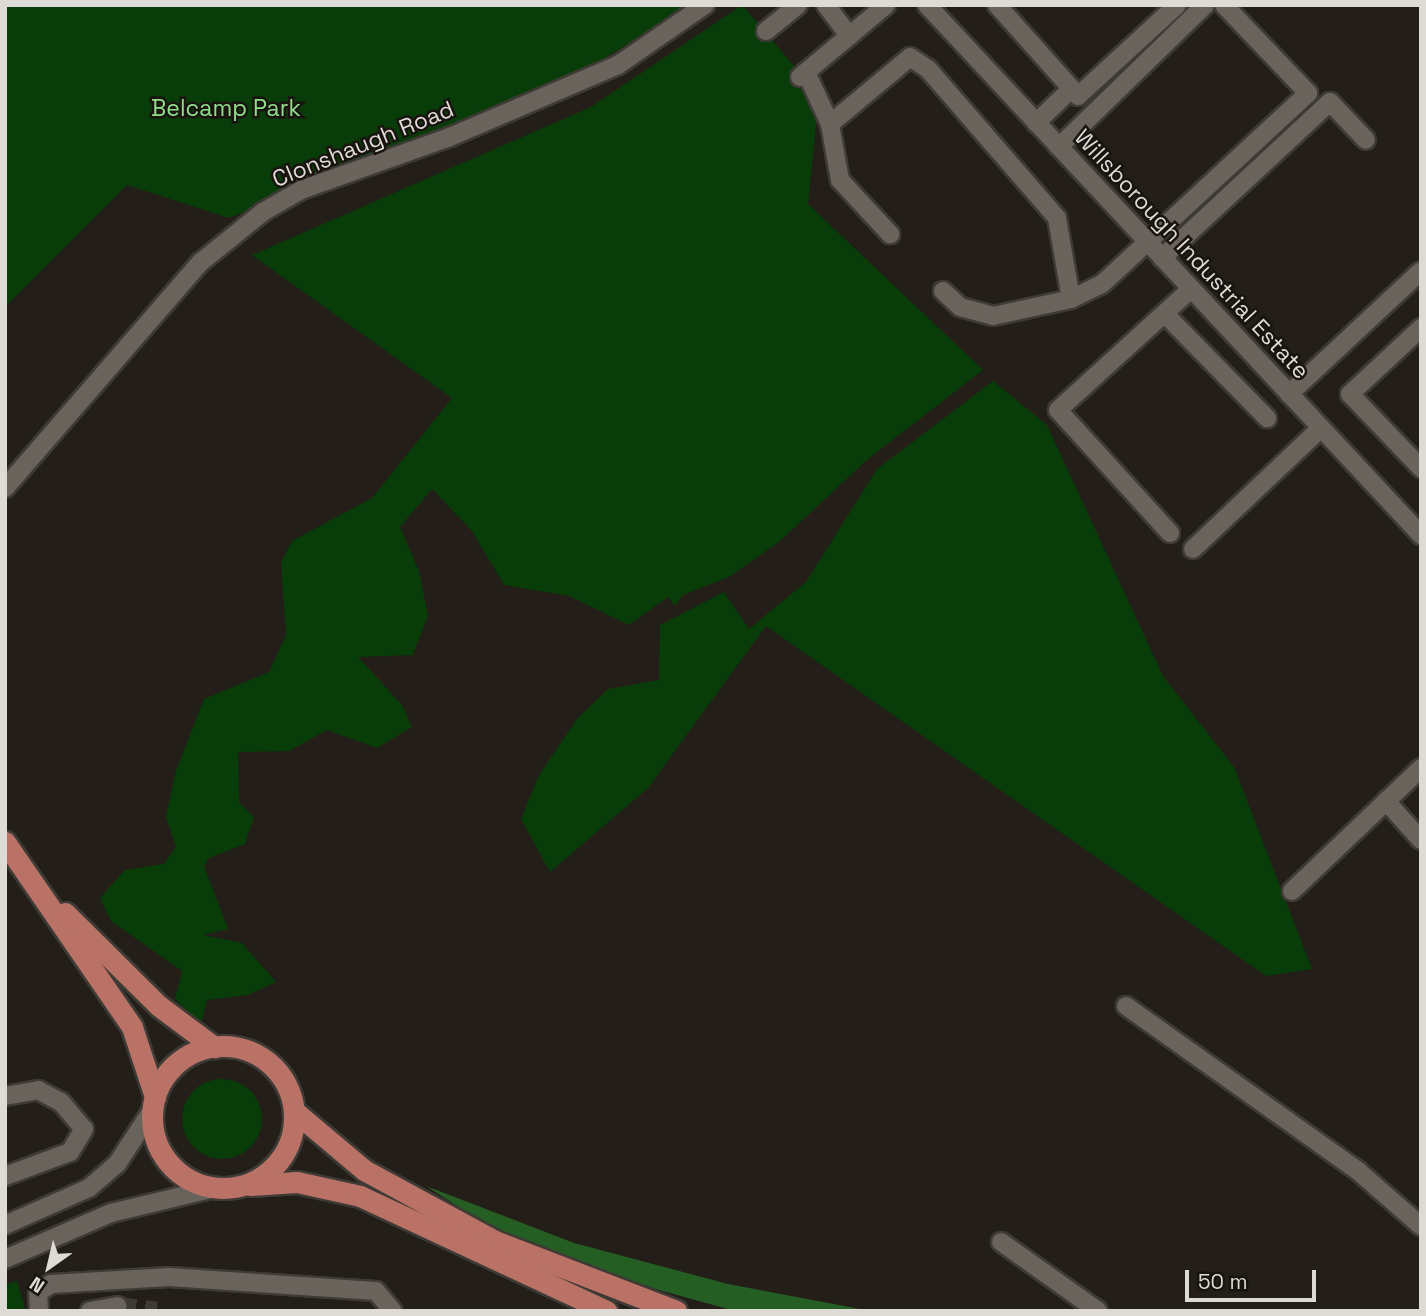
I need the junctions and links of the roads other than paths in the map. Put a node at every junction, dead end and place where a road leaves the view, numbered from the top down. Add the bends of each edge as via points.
1 (705, 5) edge
2 (798, 5) edge
3 (826, 5) edge
4 (886, 5) edge
5 (927, 5) edge
6 (997, 5) edge
7 (1177, 5) edge
8 (1206, 5) edge
9 (1224, 5) edge
10 (766, 31) dead end
11 (849, 36) junction
12 (1071, 89) junction
13 (1036, 123) junction
14 (830, 124) junction
15 (1366, 140) dead end
16 (1059, 147) junction
17 (890, 234) dead end
18 (1147, 242) junction
19 (1163, 258) junction
20 (1421, 271) edge
21 (1191, 289) junction
22 (943, 291) dead end
23 (1071, 299) junction
24 (1165, 314) junction
25 (1421, 328) edge
26 (1289, 394) junction
27 (1268, 418) dead end
28 (1321, 428) junction
29 (1421, 468) edge
30 (5, 488) edge
31 (1418, 526) edge
32 (1170, 533) dead end
33 (1193, 549) dead end
34 (1421, 768) edge
35 (1386, 801) junction
36 (1421, 840) edge
37 (5, 842) edge
38 (36, 885) junction
39 (1292, 891) dead end
40 (1126, 1006) dead end
41 (214, 1047) junction
42 (5, 1096) edge
43 (154, 1103) junction
44 (294, 1111) junction
45 (5, 1176) edge
46 (242, 1186) junction
47 (215, 1188) junction
48 (5, 1225) edge
49 (1421, 1226) edge
50 (1001, 1242) dead end
51 (5, 1259) edge
52 (118, 1306) dead end
53 (39, 1311) edge
54 (90, 1311) edge
55 (393, 1311) edge
56 (607, 1311) edge
57 (676, 1311) edge
58 (1098, 1311) edge

1 - 30 street, Clonshaugh Road via 664,39 618,65 450,137 301,190 262,212 201,262
2 - 10 street
3 - 11 street
4 - 11 street
5 - 13 street, Willsborough Industrial Estate
6 - 12 street
7 - 12 street via 1078,96
8 - 16 street
9 - 18 street via 1308,93
11 - 14 street via 803,74
12 - 13 street
13 - 16 street, Willsborough Industrial Estate
14 - 17 street via 840,180
14 - 23 street via 910,57 928,69 1058,218
15 - 19 street via 1329,102
16 - 18 street, Willsborough Industrial Estate
18 - 19 street, Willsborough Industrial Estate
18 - 23 street via 1102,284
19 - 21 street, Willsborough Industrial Estate
20 - 26 street
21 - 24 street
21 - 26 street, Willsborough Industrial Estate
22 - 23 street via 961,307 993,316
24 - 27 street
24 - 32 street via 1058,411
25 - 29 street via 1350,394
26 - 28 street, Willsborough Industrial Estate
28 - 31 street, Willsborough Industrial Estate
28 - 33 street
34 - 35 street
35 - 36 street
35 - 39 street
37 - 38 main road
38 - 41 main road via 159,1006
38 - 43 main road via 132,1027
40 - 49 street via 1357,1170
41 - 43 main road via 177,1063
41 - 44 main road via 264,1059 284,1080
42 - 45 street via 38,1090 61,1102 84,1129 71,1152
43 - 47 main road via 167,1161
43 - 48 street via 117,1164 89,1188
44 - 46 main road via 291,1139 277,1164
44 - 57 main road via 364,1170 495,1241
46 - 47 main road
46 - 56 main road via 297,1182 360,1196
47 - 51 street via 111,1213
50 - 58 street
52 - 54 street
53 - 55 street via 38,1293 51,1284 169,1277 376,1292

